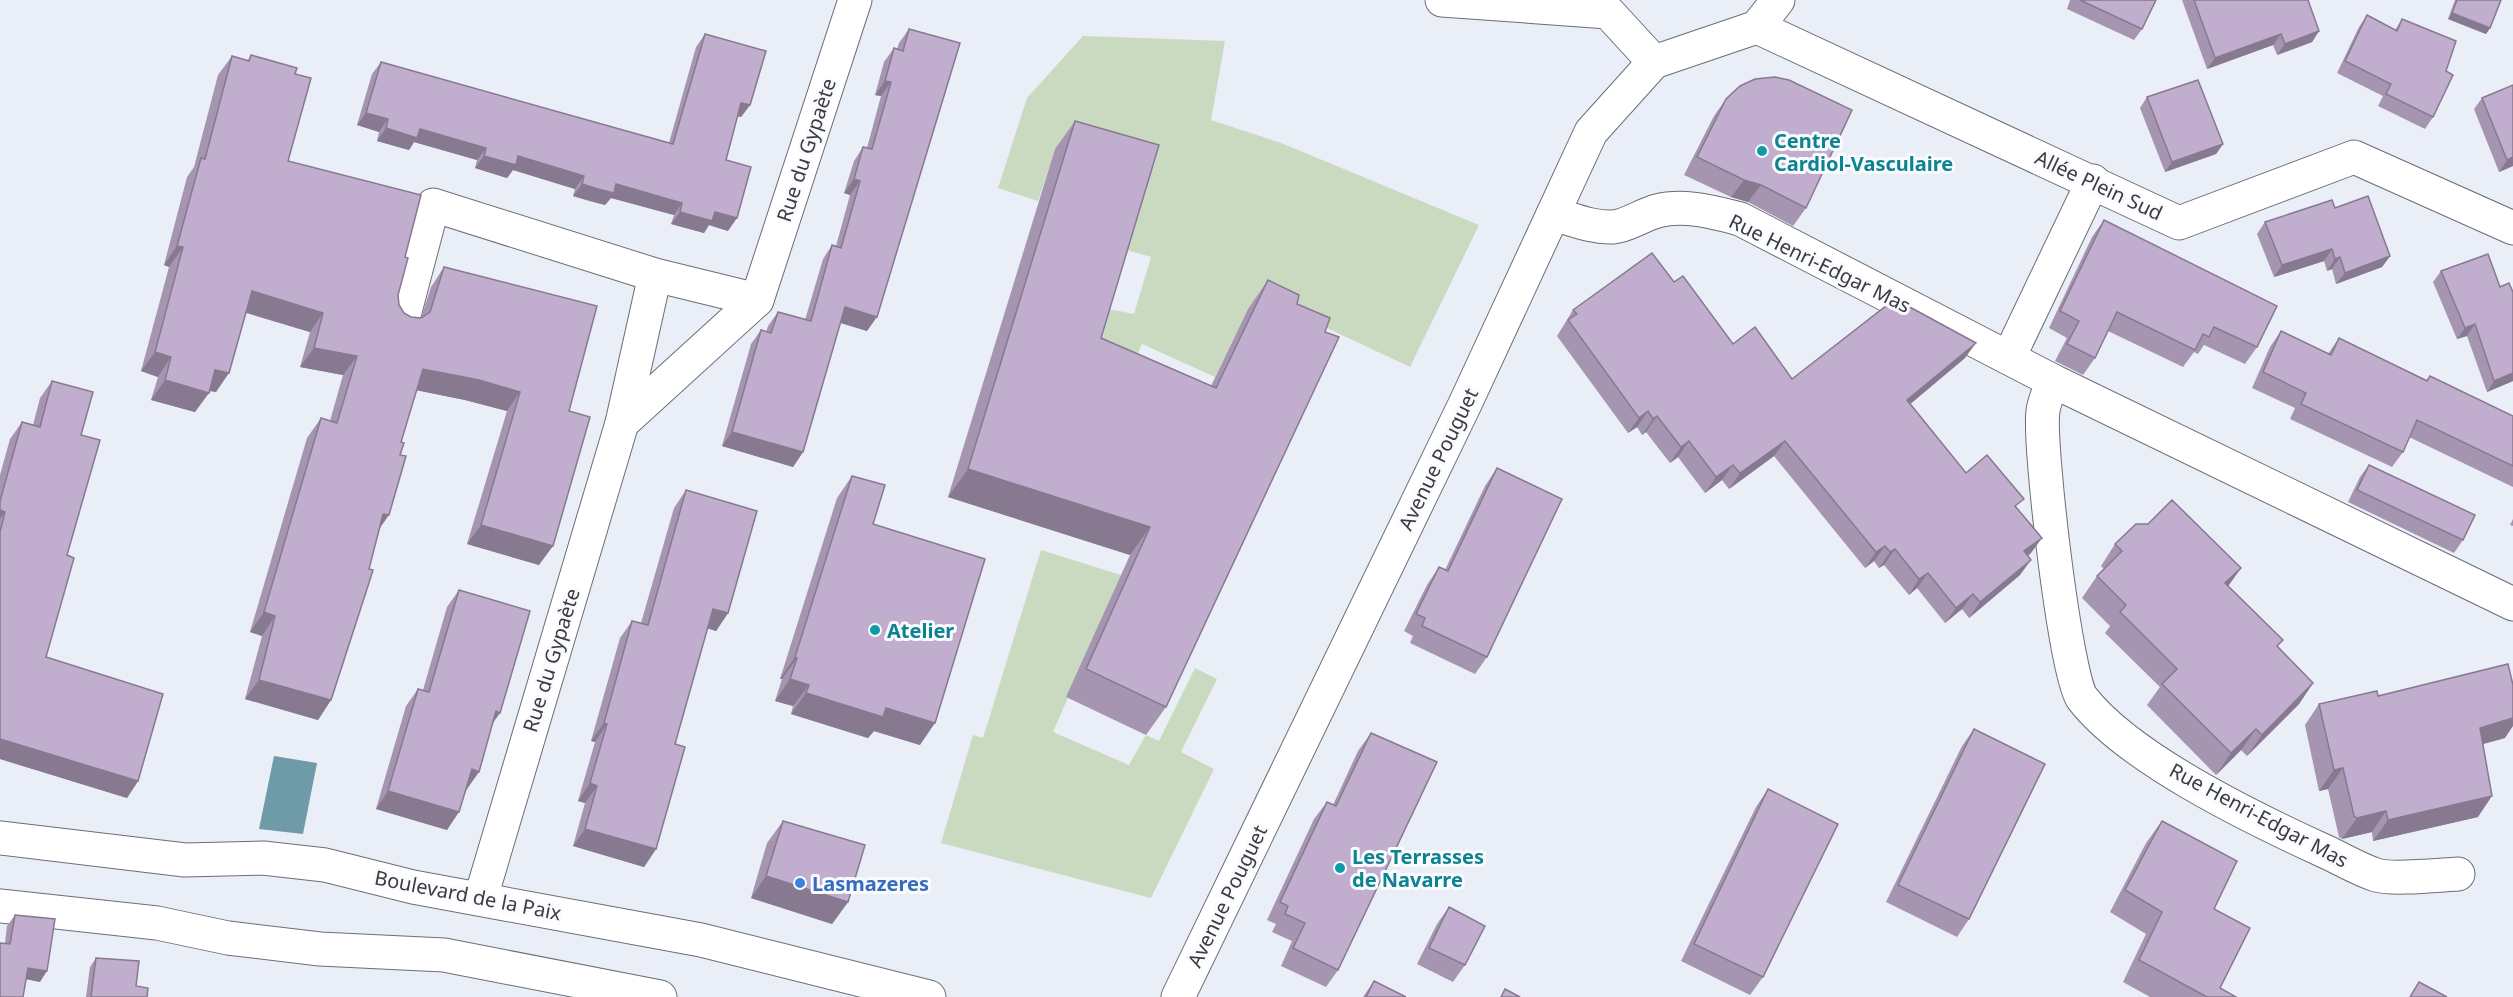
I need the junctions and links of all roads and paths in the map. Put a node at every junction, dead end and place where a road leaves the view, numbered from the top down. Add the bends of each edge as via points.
1 (855, 0) edge
2 (1442, 0) edge
3 (1778, 0) edge
4 (1608, 6) edge
5 (1757, 27) junction
6 (1654, 62) junction
7 (2093, 181) junction
8 (1553, 214) junction
9 (2513, 228) edge
10 (655, 275) junction
11 (757, 300) junction
12 (403, 319) edge
13 (2009, 357) junction
14 (2053, 381) junction
15 (622, 423) junction
16 (2513, 604) edge
17 (0, 838) edge
18 (2458, 874) dead end
19 (481, 897) junction
20 (0, 906) edge
21 (660, 997) edge
22 (929, 997) edge
23 (1178, 997) edge

1 - 11 street, Rue du Gypaète
2 - 4 street
3 - 5 street
4 - 6 street
5 - 6 street, Avenue Pouguet
5 - 7 street, Allée Plein Sud
6 - 8 street, Avenue Pouguet via 1591,132
7 - 9 street, Allée Plein Sud via 2179,223 2354,158
7 - 13 street
8 - 13 street, Rue Henri-Edgar Mas via 1598,227 1616,227 1658,211 1677,209 1740,219
8 - 23 street, Avenue Pouguet
10 - 11 street
10 - 12 street via 433,205
10 - 15 street, Rue du Gypaète
11 - 15 street, Rue du Gypaète
13 - 14 street, Rue Henri-Edgar Mas
14 - 16 street, Rue Henri-Edgar Mas
14 - 18 street, Rue Henri-Edgar Mas via 2043,410 2042,444 2066,636 2080,696 2115,731 2162,764 2295,838 2378,876
15 - 19 street, Rue du Gypaète
17 - 19 street, Boulevard de la Paix via 185,860 263,858 325,866 413,887
19 - 22 street, Boulevard de la Paix via 701,940
20 - 21 street via 157,923 228,938 320,949 444,955

